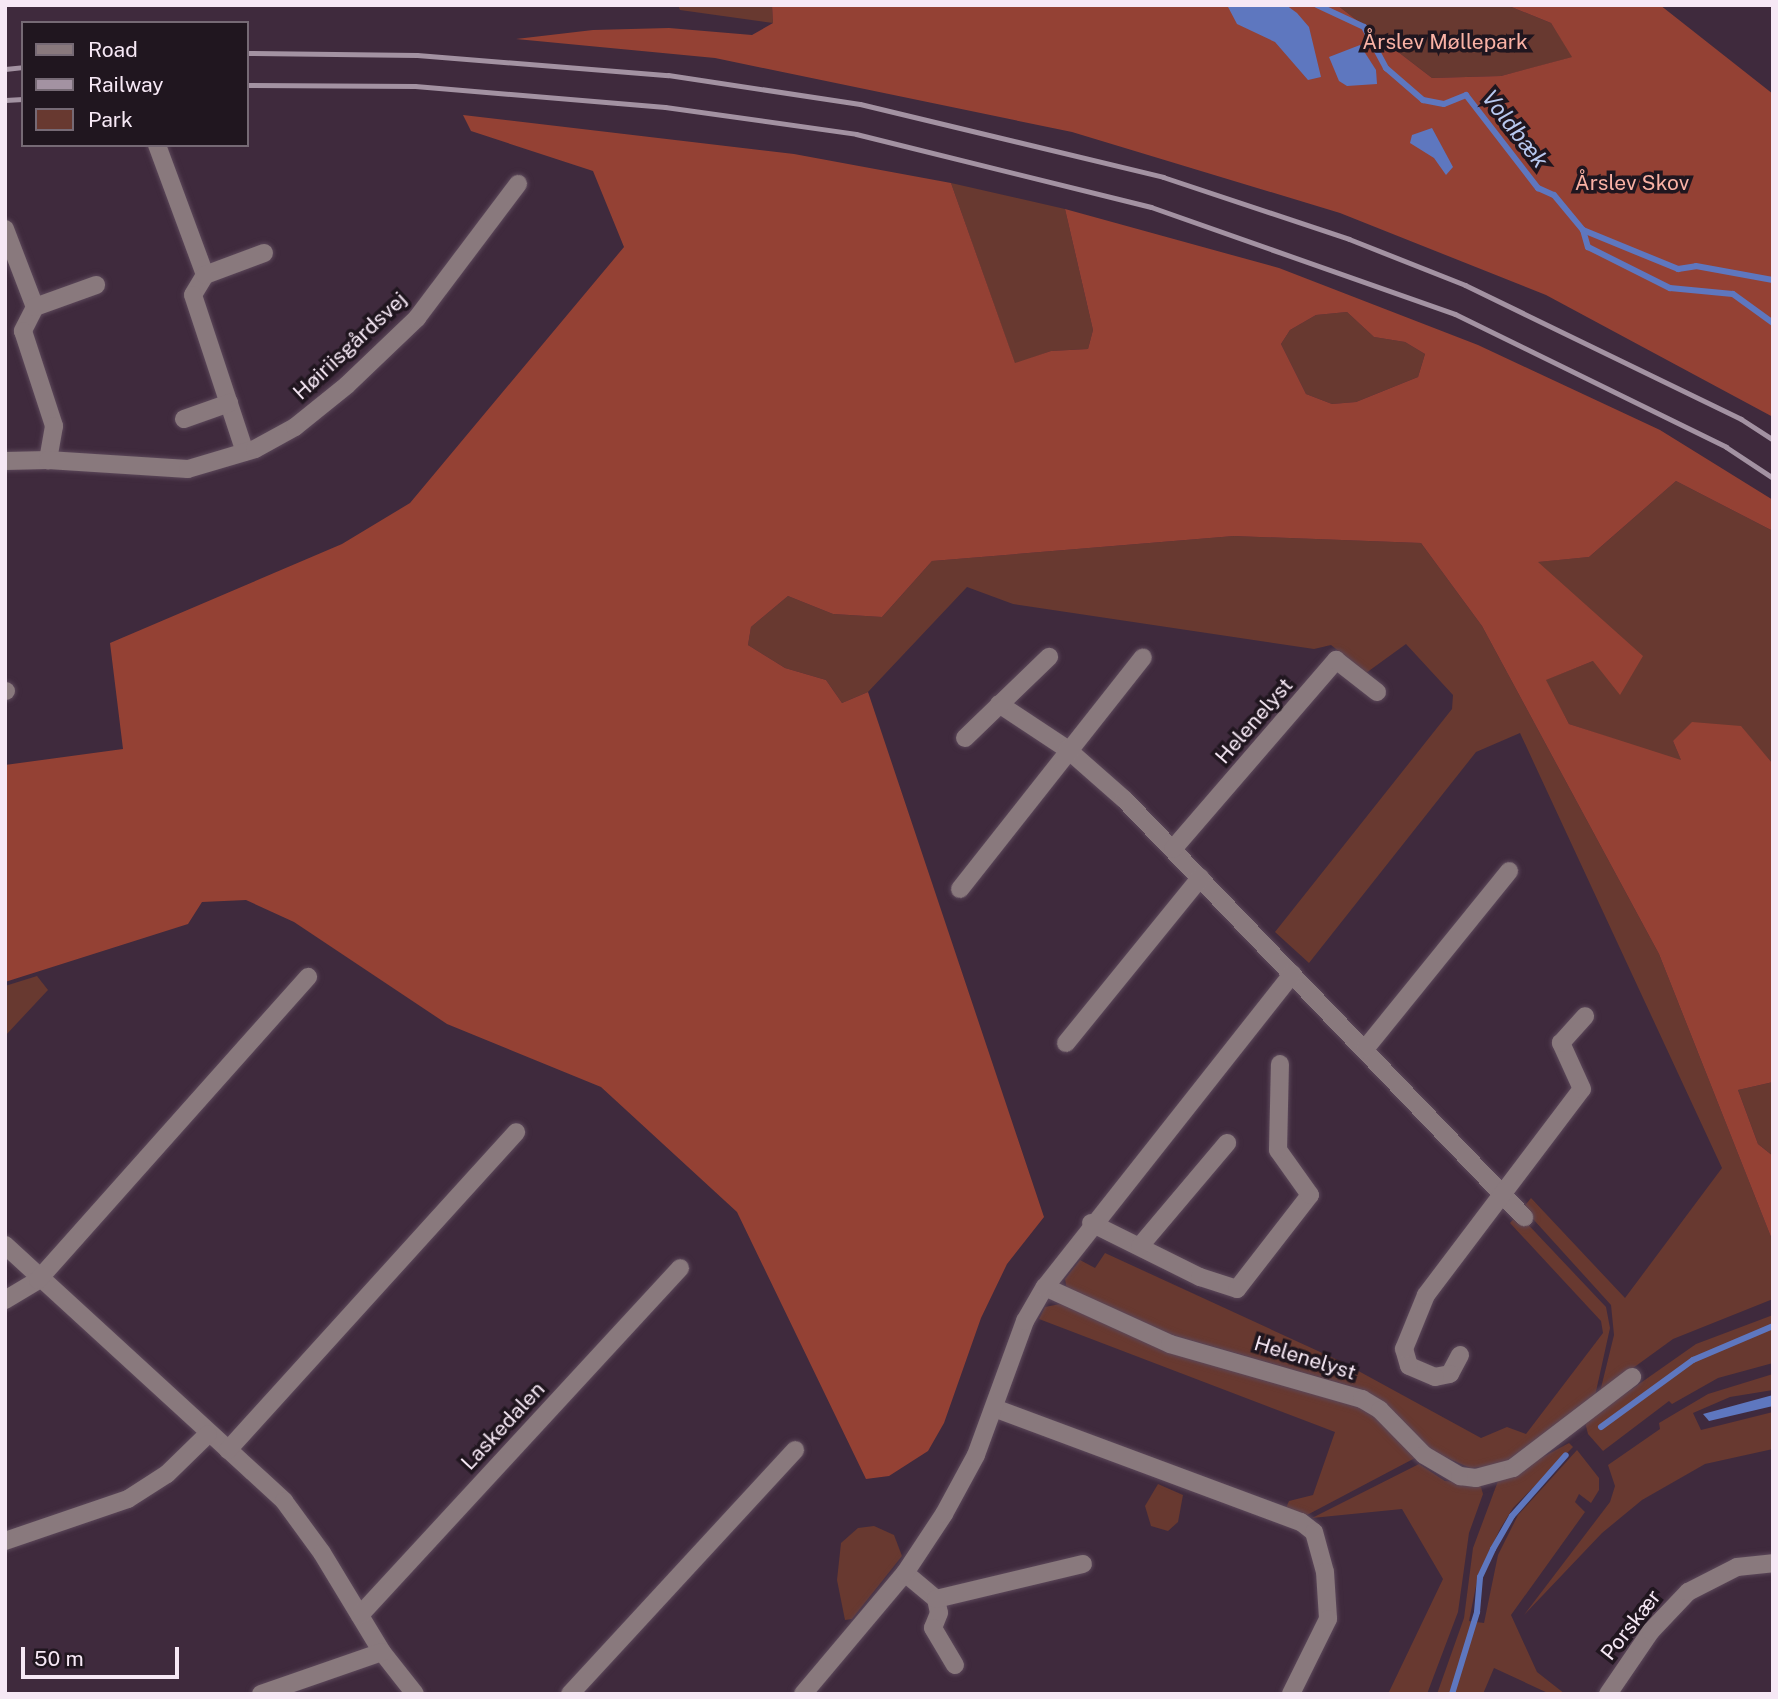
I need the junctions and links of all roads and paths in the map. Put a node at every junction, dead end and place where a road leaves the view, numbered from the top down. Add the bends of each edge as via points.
1 (158, 147) edge
2 (518, 184) dead end
3 (5, 229) edge
4 (264, 253) dead end
5 (205, 275) junction
6 (96, 285) dead end
7 (35, 307) junction
8 (229, 403) junction
9 (184, 419) dead end
10 (245, 452) junction
11 (48, 460) junction
12 (5, 461) edge
13 (1049, 657) dead end
14 (1143, 657) dead end
15 (1377, 692) dead end
16 (999, 704) junction
17 (965, 738) dead end
18 (1067, 749) junction
19 (1173, 849) junction
20 (1509, 871) dead end
21 (1200, 878) junction
22 (960, 889) dead end
23 (1292, 974) junction
24 (309, 977) dead end
25 (1585, 1016) dead end
26 (1066, 1042) dead end
27 (1365, 1049) junction
28 (1280, 1064) dead end
29 (516, 1132) dead end
30 (1227, 1143) dead end
31 (1504, 1195) junction
32 (1524, 1217) dead end
33 (1091, 1223) junction
34 (5, 1245) edge
35 (1140, 1246) junction
36 (680, 1268) dead end
37 (38, 1280) junction
38 (1045, 1287) junction
39 (5, 1300) edge
40 (1460, 1355) dead end
41 (1632, 1377) dead end
42 (994, 1408) junction
43 (208, 1434) junction
44 (228, 1450) junction
45 (795, 1450) dead end
46 (5, 1541) edge
47 (1773, 1563) edge
48 (1083, 1564) dead end
49 (905, 1573) junction
50 (936, 1599) junction
51 (360, 1615) junction
52 (382, 1652) junction
53 (955, 1665) dead end
54 (261, 1694) edge
55 (415, 1694) edge
56 (570, 1694) edge
57 (803, 1694) edge
58 (1291, 1694) edge
59 (1608, 1694) edge

1 - 5 street
2 - 10 street, Høiriisgårdsvej via 417,318 295,427
3 - 7 street
4 - 5 street
5 - 8 street via 193,295
6 - 7 street
7 - 11 street via 23,331 54,426
8 - 9 street
8 - 10 street
10 - 11 street, Høiriisgårdsvej via 188,469
11 - 12 street, Høiriisgårdsvej
13 - 16 street
14 - 18 street
15 - 19 street, Helenelyst via 1336,660
16 - 17 street
16 - 18 street
18 - 19 street
18 - 22 street
19 - 21 street
20 - 27 street
21 - 23 street
21 - 26 street
23 - 27 street
23 - 33 street
24 - 37 street
25 - 31 street via 1561,1043 1582,1089
27 - 31 street
28 - 35 street via 1278,1150 1310,1195 1237,1289 1200,1278
29 - 44 street
30 - 35 street
31 - 32 street
31 - 40 street via 1426,1295 1404,1349 1409,1366 1435,1377 1450,1374
33 - 35 street
33 - 38 street
34 - 37 street
36 - 51 street, Laskedalen
37 - 39 street
37 - 43 street
38 - 41 street, Helenelyst via 1170,1343 1362,1399 1380,1410 1424,1455 1460,1476 1476,1478 1513,1468
38 - 42 street via 1025,1321
42 - 49 street via 944,1514
42 - 58 street via 1301,1522 1314,1532 1321,1545 1328,1619
43 - 44 street
43 - 46 street via 167,1474 128,1500
44 - 51 street via 284,1501
45 - 56 street
47 - 59 street, Porskær via 1737,1567 1688,1592 1651,1631
48 - 50 street
49 - 50 street
49 - 57 street
50 - 53 street via 939,1613 933,1628
51 - 52 street
52 - 54 street
52 - 55 street

